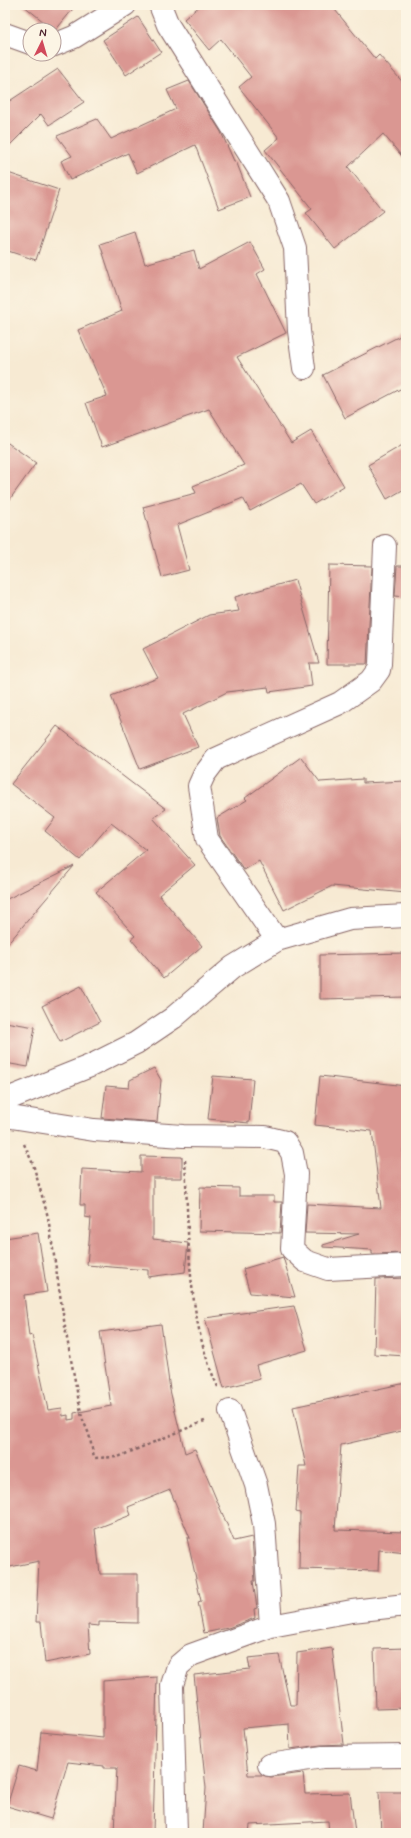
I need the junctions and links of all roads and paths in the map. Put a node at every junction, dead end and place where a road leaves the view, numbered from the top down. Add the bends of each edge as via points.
1 (125, 5) edge
2 (160, 5) edge
3 (5, 34) edge
4 (22, 40) edge
5 (62, 42) edge
6 (304, 368) dead end
7 (385, 546) dead end
8 (406, 916) edge
9 (277, 940) junction
10 (8, 1108) edge
11 (183, 1136) junction
12 (406, 1265) edge
13 (230, 1411) junction
14 (406, 1605) edge
15 (271, 1626) junction
16 (406, 1756) edge
17 (269, 1765) dead end
18 (176, 1833) edge

1 - 5 street
2 - 6 street via 168,25 279,201 295,248 299,331
3 - 4 street
7 - 9 street via 380,664 377,674 340,703 216,759 199,786 207,839
8 - 9 street via 350,919
9 - 10 street via 233,967 174,1018 136,1043
10 - 11 street via 94,1130
10 - 13 path via 33,1164 48,1217 82,1418 89,1434 94,1458 118,1457
11 - 12 street via 265,1137 285,1142 292,1153 296,1174 292,1249 305,1261 328,1269
11 - 13 path via 193,1292 199,1332 212,1375
13 - 15 street via 256,1485 264,1524
14 - 15 street via 352,1611
15 - 18 street via 191,1655 178,1666 172,1685
16 - 17 street via 323,1757

